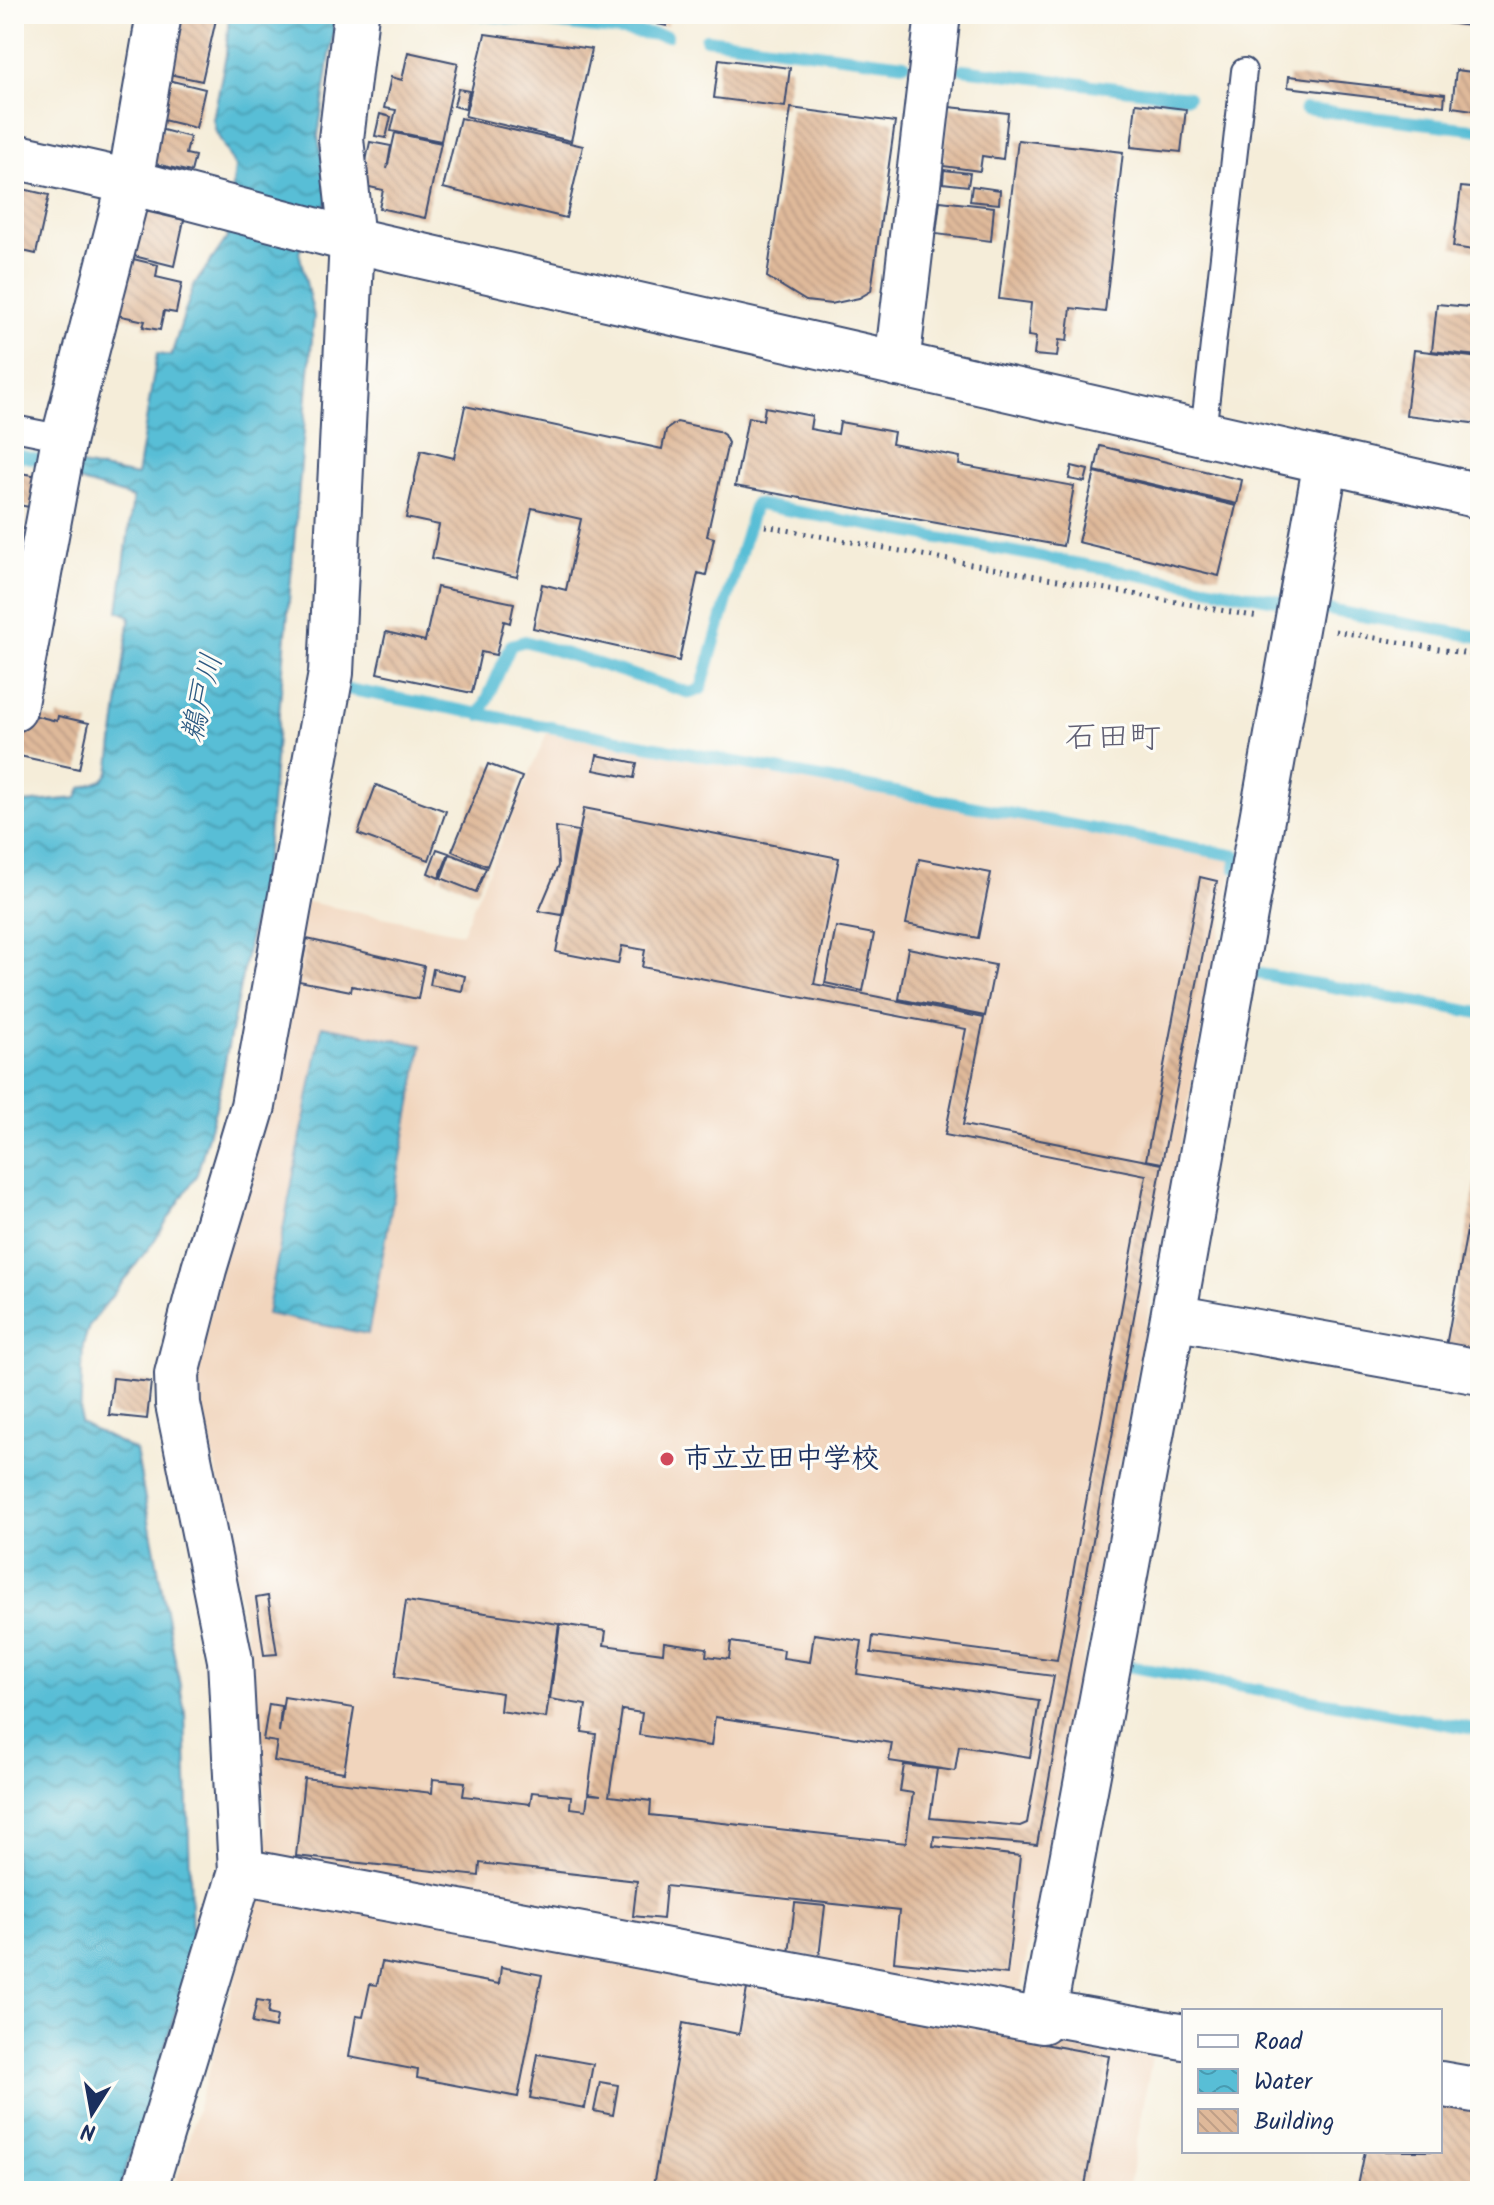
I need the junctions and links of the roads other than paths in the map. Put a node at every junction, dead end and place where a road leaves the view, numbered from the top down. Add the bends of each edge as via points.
1 (159, 14) edge
2 (356, 14) edge
3 (938, 14) edge
4 (1244, 71) dead end
5 (14, 156) edge
6 (130, 182) junction
7 (337, 236) junction
8 (897, 364) junction
9 (14, 428) edge
10 (1203, 433) junction
11 (64, 438) junction
12 (1326, 461) junction
13 (1480, 496) edge
14 (14, 709) edge
15 (1173, 1317) junction
16 (1480, 1372) edge
17 (241, 1871) junction
18 (1043, 2012) junction
19 (1182, 2037) edge
20 (1442, 2084) edge
21 (1480, 2091) edge
22 (144, 2191) edge

1 - 6 street
2 - 7 street via 341,139
3 - 8 street
4 - 10 lane
5 - 6 street
6 - 7 street
6 - 11 street
7 - 8 street
7 - 17 street via 331,673 253,1106 177,1374 178,1404 230,1660
8 - 10 street
9 - 11 lane
10 - 12 street
11 - 14 street
12 - 13 street
12 - 15 street
15 - 16 street
15 - 18 street
17 - 18 street via 1042,2021
17 - 22 street
18 - 19 street
20 - 21 street

